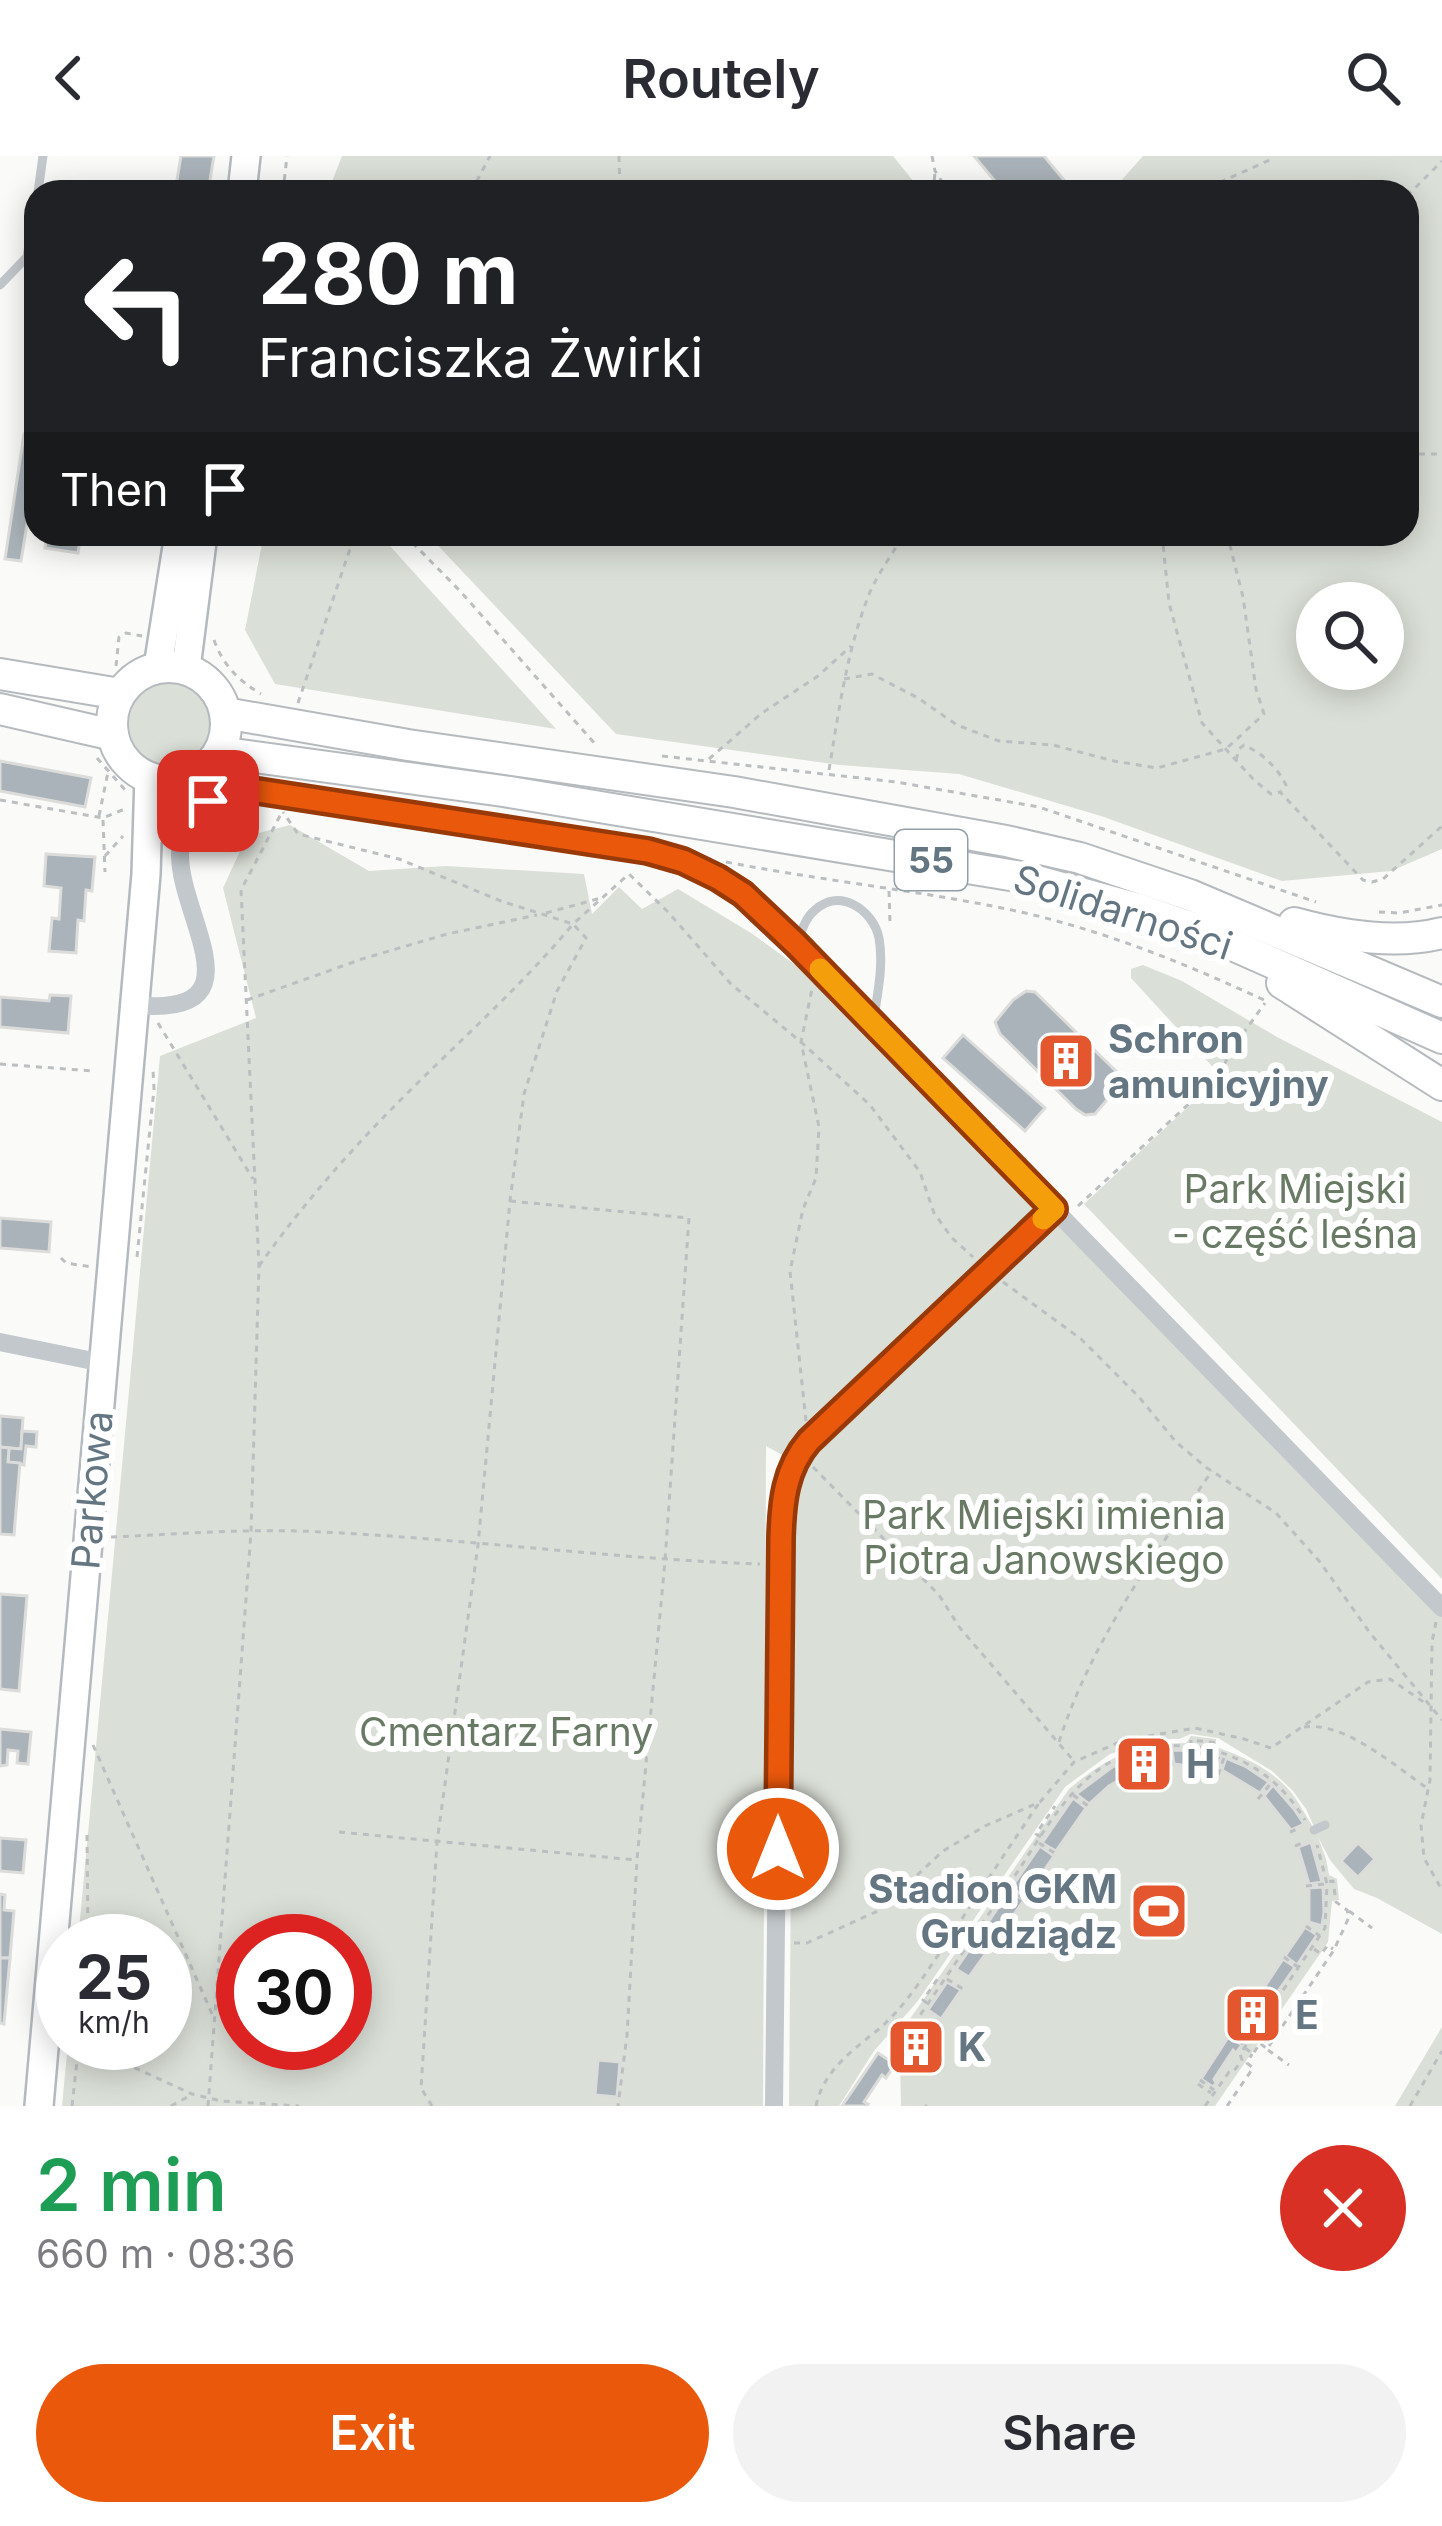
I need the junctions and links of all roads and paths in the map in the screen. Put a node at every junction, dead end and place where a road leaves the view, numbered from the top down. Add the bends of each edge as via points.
1 (932, 156) edge
2 (1272, 159) dead end
3 (1442, 161) edge
4 (935, 171) junction
5 (934, 180) edge
6 (941, 180) edge
7 (1225, 180) edge
8 (1419, 184) edge
9 (24, 265) edge
10 (0, 285) edge
11 (178, 546) edge
12 (200, 546) edge
13 (351, 546) edge
14 (416, 546) edge
15 (897, 546) edge
16 (1163, 546) edge
17 (1230, 546) edge
18 (147, 637) dead end
19 (213, 638) dead end
20 (854, 644) junction
21 (172, 668) junction
22 (0, 674) edge
23 (844, 679) junction
24 (118, 680) junction
25 (261, 694) dead end
26 (298, 704) dead end
27 (0, 709) edge
28 (226, 712) junction
29 (103, 744) junction
30 (576, 745) dead end
31 (1226, 749) junction
32 (219, 752) junction
33 (663, 756) dead end
34 (707, 760) junction
35 (1237, 760) junction
36 (108, 771) junction
37 (828, 774) junction
38 (160, 779) junction
39 (1280, 792) junction
40 (0, 800) edge
41 (101, 818) junction
42 (1442, 826) edge
43 (128, 831) dead end
44 (104, 857) junction
45 (105, 872) dead end
46 (889, 889) dead end
47 (1190, 895) junction
48 (602, 898) junction
49 (1442, 905) edge
50 (1329, 907) dead end
51 (1380, 913) dead end
52 (542, 914) junction
53 (573, 924) junction
54 (1201, 932) junction
55 (1442, 933) edge
56 (879, 941) junction
57 (796, 944) junction
58 (817, 965) junction
59 (245, 1000) junction
60 (1267, 1001) dead end
61 (1442, 1003) edge
62 (146, 1013) junction
63 (873, 1024) junction
64 (1442, 1038) edge
65 (801, 1042) junction
66 (0, 1064) edge
67 (93, 1071) dead end
68 (1442, 1085) edge
69 (255, 1181) junction
70 (510, 1201) junction
71 (1059, 1214) junction
72 (62, 1258) dead end
73 (259, 1266) junction
74 (100, 1268) dead end
75 (989, 1271) junction
76 (0, 1342) edge
77 (104, 1363) junction
78 (804, 1447) junction
79 (1212, 1472) junction
80 (251, 1532) junction
81 (111, 1537) dead end
82 (478, 1545) junction
83 (665, 1561) junction
84 (780, 1565) junction
85 (1441, 1607) edge
86 (1431, 1708) junction
87 (1442, 1720) edge
88 (1302, 1727) junction
89 (1218, 1743) dead end
90 (92, 1744) dead end
91 (1059, 1744) junction
92 (1170, 1746) junction
93 (1191, 1746) junction
94 (1225, 1754) junction
95 (1115, 1760) junction
96 (1074, 1762) junction
97 (1172, 1768) dead end
98 (1218, 1775) dead end
99 (1128, 1781) dead end
100 (1273, 1781) junction
101 (1428, 1789) junction
102 (1072, 1794) junction
103 (1258, 1799) dead end
104 (1040, 1802) junction
105 (1055, 1806) dead end
106 (1091, 1808) dead end
107 (1312, 1831) junction
108 (339, 1832) dead end
109 (1290, 1832) dead end
110 (1039, 1840) junction
111 (437, 1842) junction
112 (1295, 1846) dead end
113 (1059, 1856) dead end
114 (638, 1860) junction
115 (1326, 1883) junction
116 (1306, 1886) dead end
117 (1007, 1888) junction
118 (1442, 1890) edge
119 (1029, 1901) dead end
120 (1347, 1910) junction
121 (1306, 1926) dead end
122 (1372, 1928) dead end
123 (976, 1933) junction
124 (1322, 1936) junction
125 (777, 1943) junction
126 (996, 1944) dead end
127 (1313, 1948) junction
128 (1334, 1950) junction
129 (1321, 1954) junction
130 (1284, 1957) dead end
131 (1300, 1968) junction
132 (1321, 1969) junction
133 (942, 1977) junction
134 (963, 1989) dead end
135 (1262, 1990) dead end
136 (1277, 2001) junction
137 (215, 2019) junction
138 (915, 2023) junction
139 (1230, 2033) dead end
140 (934, 2035) dead end
141 (1246, 2046) junction
142 (905, 2047) dead end
143 (1267, 2049) junction
144 (1442, 2051) edge
145 (1252, 2054) junction
146 (1289, 2065) dead end
147 (75, 2070) edge
148 (140, 2070) edge
149 (1199, 2082) dead end
150 (1214, 2093) junction
151 (193, 2094) junction
152 (209, 2098) junction
153 (39, 2106) edge
154 (72, 2106) edge
155 (171, 2106) edge
156 (208, 2106) edge
157 (298, 2106) edge
158 (432, 2106) edge
159 (618, 2106) edge
160 (774, 2106) edge
161 (816, 2106) edge
162 (1205, 2106) edge
163 (1227, 2106) edge
164 (1410, 2106) edge

1 - 4 path
2 - 7 path
3 - 8 path
4 - 5 path
4 - 6 path
9 - 10 lane
11 - 21 street
12 - 21 street
13 - 26 path
14 - 30 path via 598,748
15 - 20 path via 871,590
16 - 31 path via 1169,603 1202,723
17 - 31 path via 1264,714
18 - 24 path via 119,637
19 - 25 path via 228,668
20 - 23 path
20 - 34 path
21 - 24 main road
21 - 28 main road via 204,678
22 - 24 main road
23 - 31 path via 872,674 999,741 1157,768
23 - 37 path
24 - 29 main road
27 - 29 main road
28 - 32 main road
28 - 47 main road, Solidarności / 55 via 1006,841
29 - 36 path
29 - 38 main road
31 - 35 path
32 - 38 main road via 190,777
32 - 54 main road, Solidarności / 55 via 1022,877
33 - 34 path
34 - 37 path
35 - 39 path via 1271,794
35 - 39 path via 1244,745 1255,750 1279,771 1286,784
36 - 41 path
36 - 41 path via 137,804
37 - 50 path via 1039,807
38 - 62 street, Parkowa via 146,874
39 - 42 path via 1372,882
40 - 41 path
41 - 44 path
43 - 44 path
44 - 45 path
46 - 56 path via 891,937
47 - 55 main road via 1358,937
47 - 61 main road, Solidarności / 55
48 - 52 path
48 - 53 path
48 - 65 path via 629,874 730,984
49 - 51 path
52 - 53 path
52 - 59 path via 447,934
52 - 59 path via 399,859 298,834 283,812 241,890
53 - 70 path via 586,938 556,991 524,1094
53 - 73 path via 378,1123
54 - 64 main road, Solidarności / 55
54 - 68 main road
56 - 57 lane via 862,909 835,900 807,918
56 - 63 lane
57 - 58 street
57 - 62 street via 718,878 648,851 226,791 193,817 180,856 205,979 184,1005
58 - 63 street
58 - 65 path
59 - 69 path
60 - 71 path via 1218,1077
62 - 69 path
62 - 77 street, Parkowa
63 - 71 street
65 - 75 path via 870,1105 920,1172 943,1226
65 - 78 path via 819,1126 816,1178 790,1271
66 - 67 path
69 - 73 path
70 - 82 path
70 - 83 path via 689,1218
71 - 75 street
71 - 85 street
72 - 74 path
73 - 80 path
75 - 78 street
75 - 79 path via 1081,1340
76 - 77 street
77 - 153 street, Parkowa
78 - 84 street via 788,1474
78 - 91 path via 939,1595
79 - 86 path via 1276,1513
79 - 91 path via 1118,1613
80 - 81 path
80 - 82 path
80 - 137 path
82 - 83 path
82 - 111 path
83 - 84 path
83 - 114 path
84 - 125 street
85 - 86 path
86 - 87 path
86 - 88 path via 1390,1679 1368,1682
86 - 101 path
88 - 96 path via 1271,1748 1195,1728 1154,1733
88 - 101 path via 1355,1739
89 - 93 path
90 - 137 path
91 - 96 path
92 - 93 path
92 - 95 path
92 - 97 path
93 - 94 path
94 - 98 path
94 - 100 path
95 - 99 path
95 - 102 path
96 - 104 path
100 - 103 path
100 - 107 path
101 - 118 path via 1424,1858
102 - 106 path
102 - 110 path
104 - 125 path via 943,1851 880,1910 807,1943
104 - 161 path via 921,1980 834,2069
105 - 110 path
107 - 109 path
107 - 112 path
107 - 115 path
108 - 111 path
110 - 113 path
110 - 117 path
111 - 114 path
111 - 158 path via 421,2088
114 - 159 path
115 - 116 path
115 - 120 path via 1333,1881 1336,1902
115 - 124 path
117 - 119 path
117 - 123 path
120 - 122 path
120 - 128 path
121 - 124 path
123 - 126 path
123 - 133 path
124 - 127 path
125 - 160 street
127 - 129 path
127 - 131 path
128 - 129 path via 1328,1945
128 - 132 path
129 - 132 path
130 - 131 path
131 - 136 path
132 - 143 path
133 - 134 path
133 - 138 path
135 - 136 path
136 - 141 path
137 - 152 path
138 - 140 path
138 - 142 path
139 - 141 path
141 - 145 path
141 - 150 path
143 - 145 path via 1260,2043
143 - 146 path
144 - 164 path
145 - 163 path via 1246,2063 1253,2068
147 - 154 path
148 - 151 path
149 - 150 path
150 - 162 path
151 - 152 path
151 - 155 path
152 - 156 path
152 - 157 path

